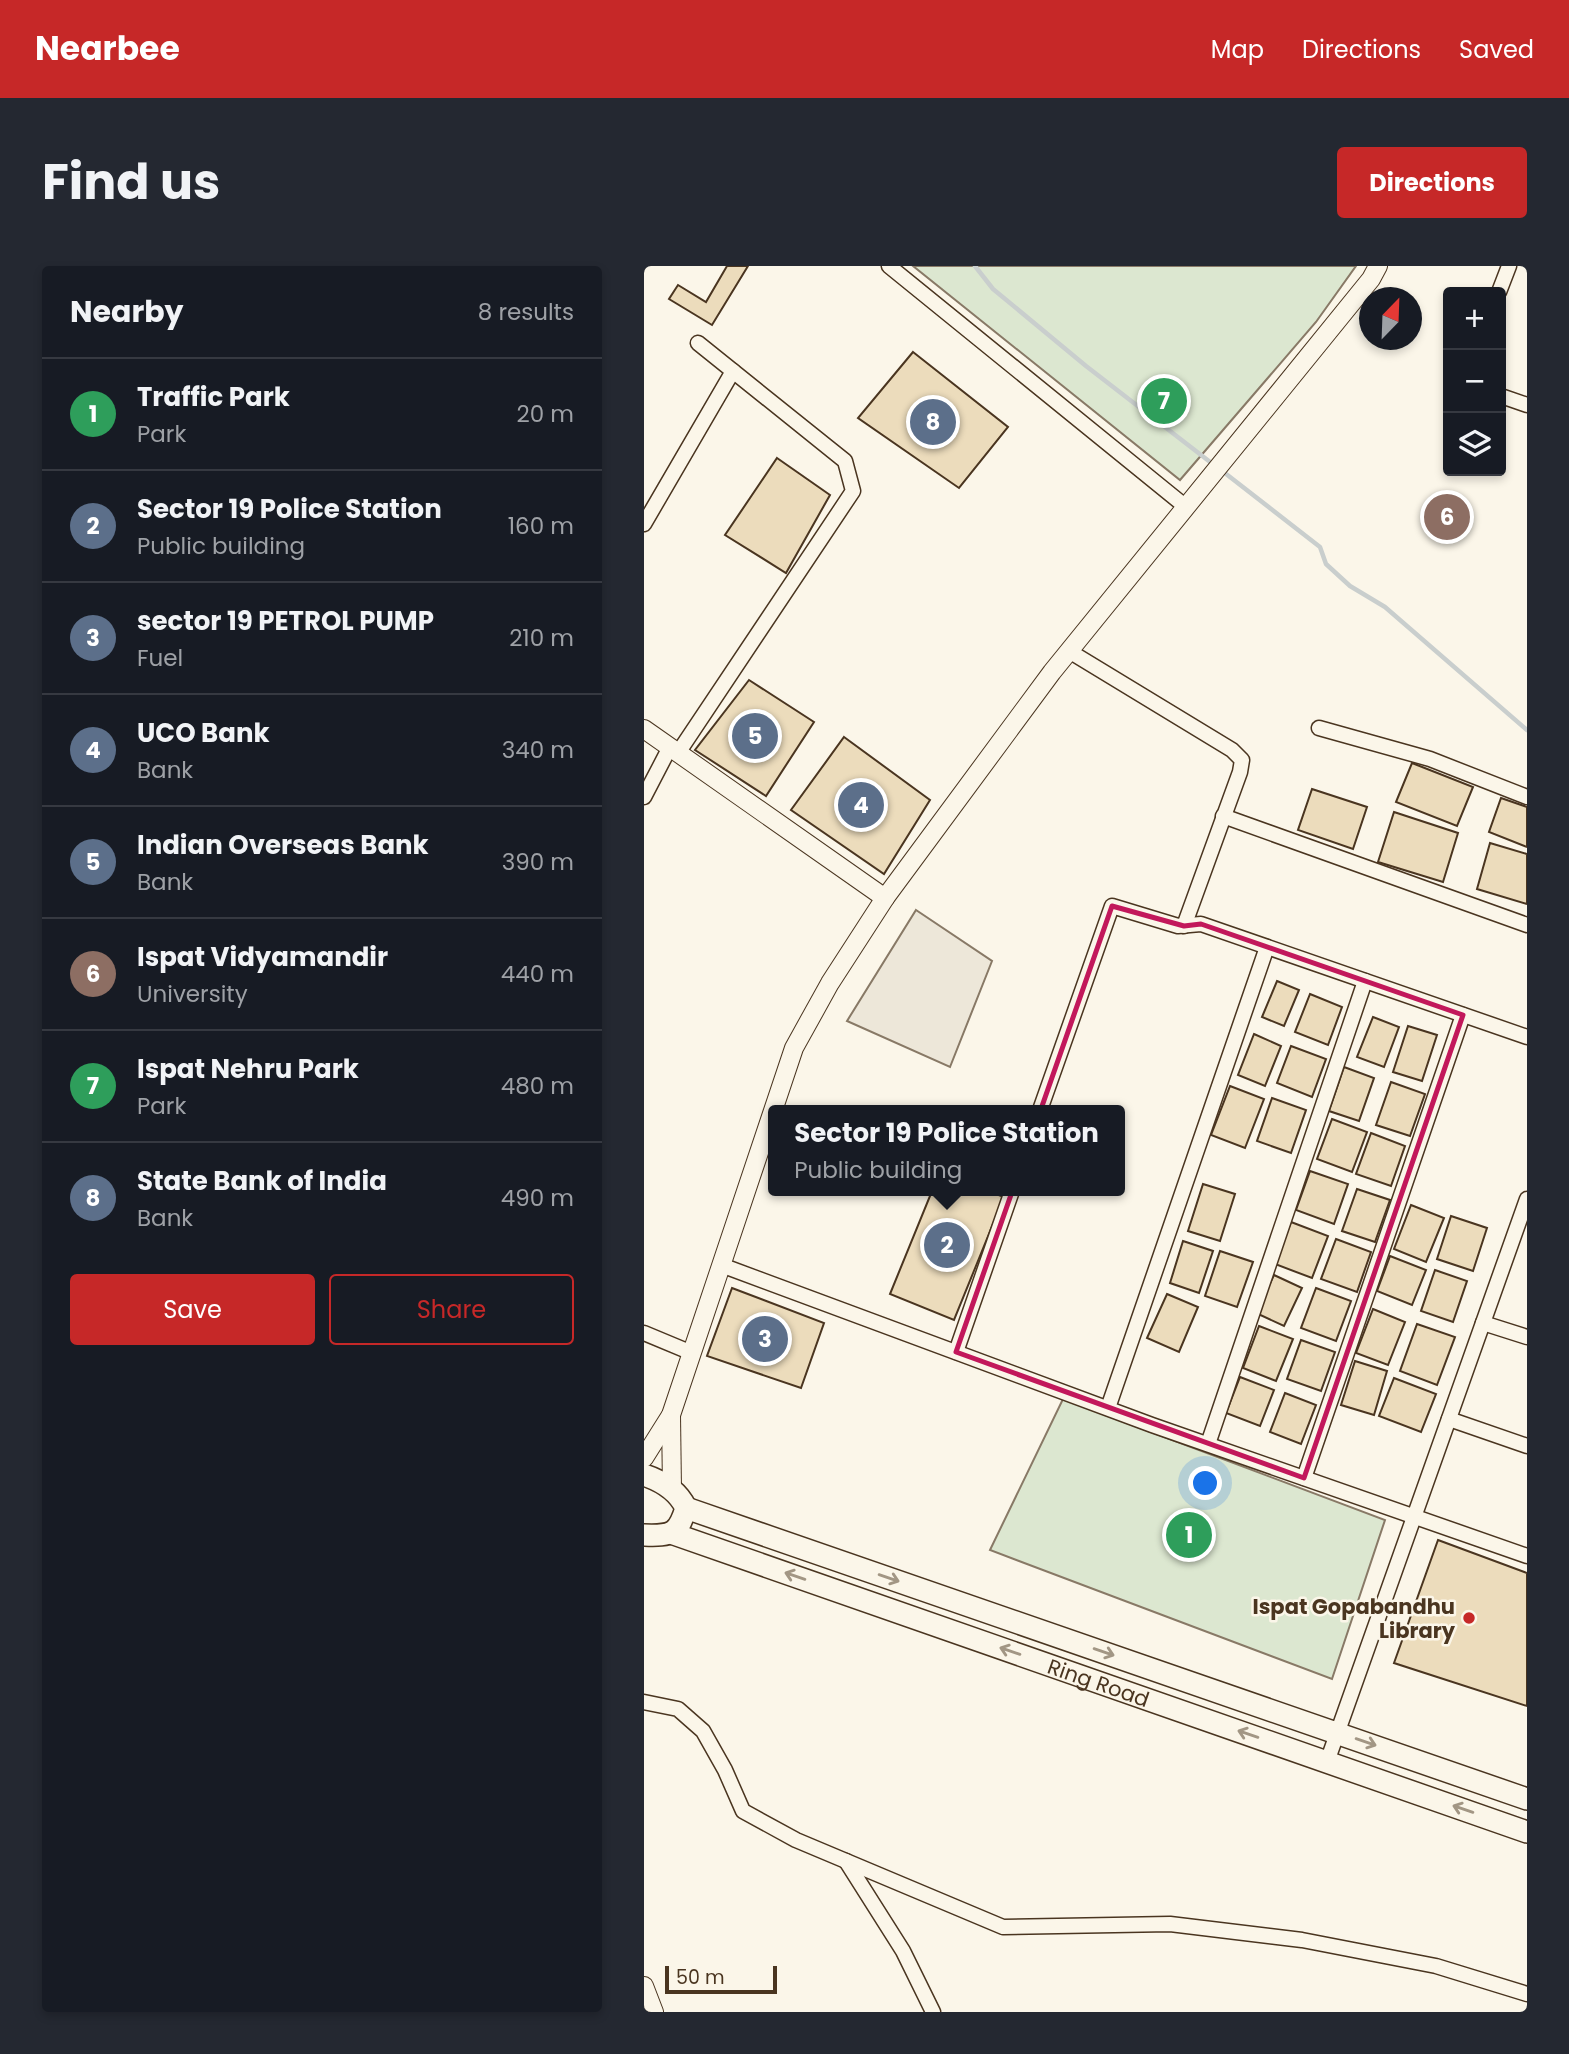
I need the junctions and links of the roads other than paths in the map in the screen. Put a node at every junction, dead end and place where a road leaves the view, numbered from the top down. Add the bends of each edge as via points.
1 (889, 266) edge
2 (1378, 266) edge
3 (1508, 266) edge
4 (1501, 287) edge
5 (698, 343) dead end
6 (733, 371) junction
7 (1506, 398) edge
8 (1527, 405) edge
9 (1186, 507) junction
10 (644, 524) edge
11 (1069, 651) junction
12 (1319, 728) dead end
13 (644, 729) edge
14 (674, 750) junction
15 (644, 797) edge
16 (1527, 797) edge
17 (1223, 816) junction
18 (885, 898) junction
19 (1527, 925) edge
20 (1184, 926) junction
21 (1267, 947) junction
22 (1364, 981) junction
23 (1463, 1015) junction
24 (1527, 1037) edge
25 (774, 1105) edge
26 (1042, 1105) edge
27 (768, 1123) edge
28 (1010, 1196) edge
29 (1527, 1199) edge
30 (1523, 1224) edge
31 (721, 1265) junction
32 (1483, 1322) junction
33 (644, 1333) edge
34 (1527, 1337) edge
35 (956, 1352) junction
36 (692, 1353) junction
37 (1108, 1408) junction
38 (671, 1415) junction
39 (1449, 1419) junction
40 (1208, 1444) junction
41 (1527, 1446) edge
42 (644, 1458) edge
43 (644, 1475) edge
44 (1304, 1478) junction
45 (672, 1490) junction
46 (686, 1508) junction
47 (1414, 1517) junction
48 (671, 1533) junction
49 (645, 1539) edge
50 (1527, 1556) edge
51 (644, 1702) edge
52 (1337, 1732) junction
53 (1327, 1762) junction
54 (1527, 1799) edge
55 (1527, 1832) edge
56 (846, 1861) junction
57 (644, 1986) edge
58 (1527, 1994) edge
59 (654, 2012) edge
60 (933, 2012) edge

1 - 9 street
2 - 9 street
3 - 4 street
5 - 6 street
6 - 10 street
6 - 14 street via 845,461 853,491
7 - 8 street
9 - 11 street
11 - 17 street via 1233,750 1242,760
11 - 18 street
12 - 16 street via 1430,759
13 - 14 street
14 - 15 street
14 - 18 street
17 - 19 street
17 - 20 street
18 - 25 street via 793,1048
20 - 21 street via 1201,924
20 - 26 street via 1112,906
21 - 22 street
21 - 37 street
22 - 23 street
22 - 40 street
23 - 24 street
23 - 44 street
27 - 31 street
28 - 35 street
29 - 30 street
30 - 32 street
31 - 35 street
31 - 36 street
32 - 34 street
32 - 39 street
33 - 36 street
35 - 37 street
36 - 38 street
37 - 40 street
38 - 42 street
38 - 45 street
39 - 41 street
39 - 47 street
40 - 44 street
43 - 45 main road
44 - 47 street
45 - 46 main road
46 - 48 main road via 680,1527
46 -> 52 main road, Ring Road
47 - 50 street
47 - 52 street
48 - 49 main road
53 -> 48 main road, Ring Road
51 - 56 street via 678,1709 703,1731 743,1811
52 - 53 street
52 -> 54 main road, Ring Road
55 -> 53 main road, Ring Road
56 - 58 street via 1003,1927 1170,1924 1302,1940 1436,1966
56 - 60 street via 903,1951
57 - 59 street

